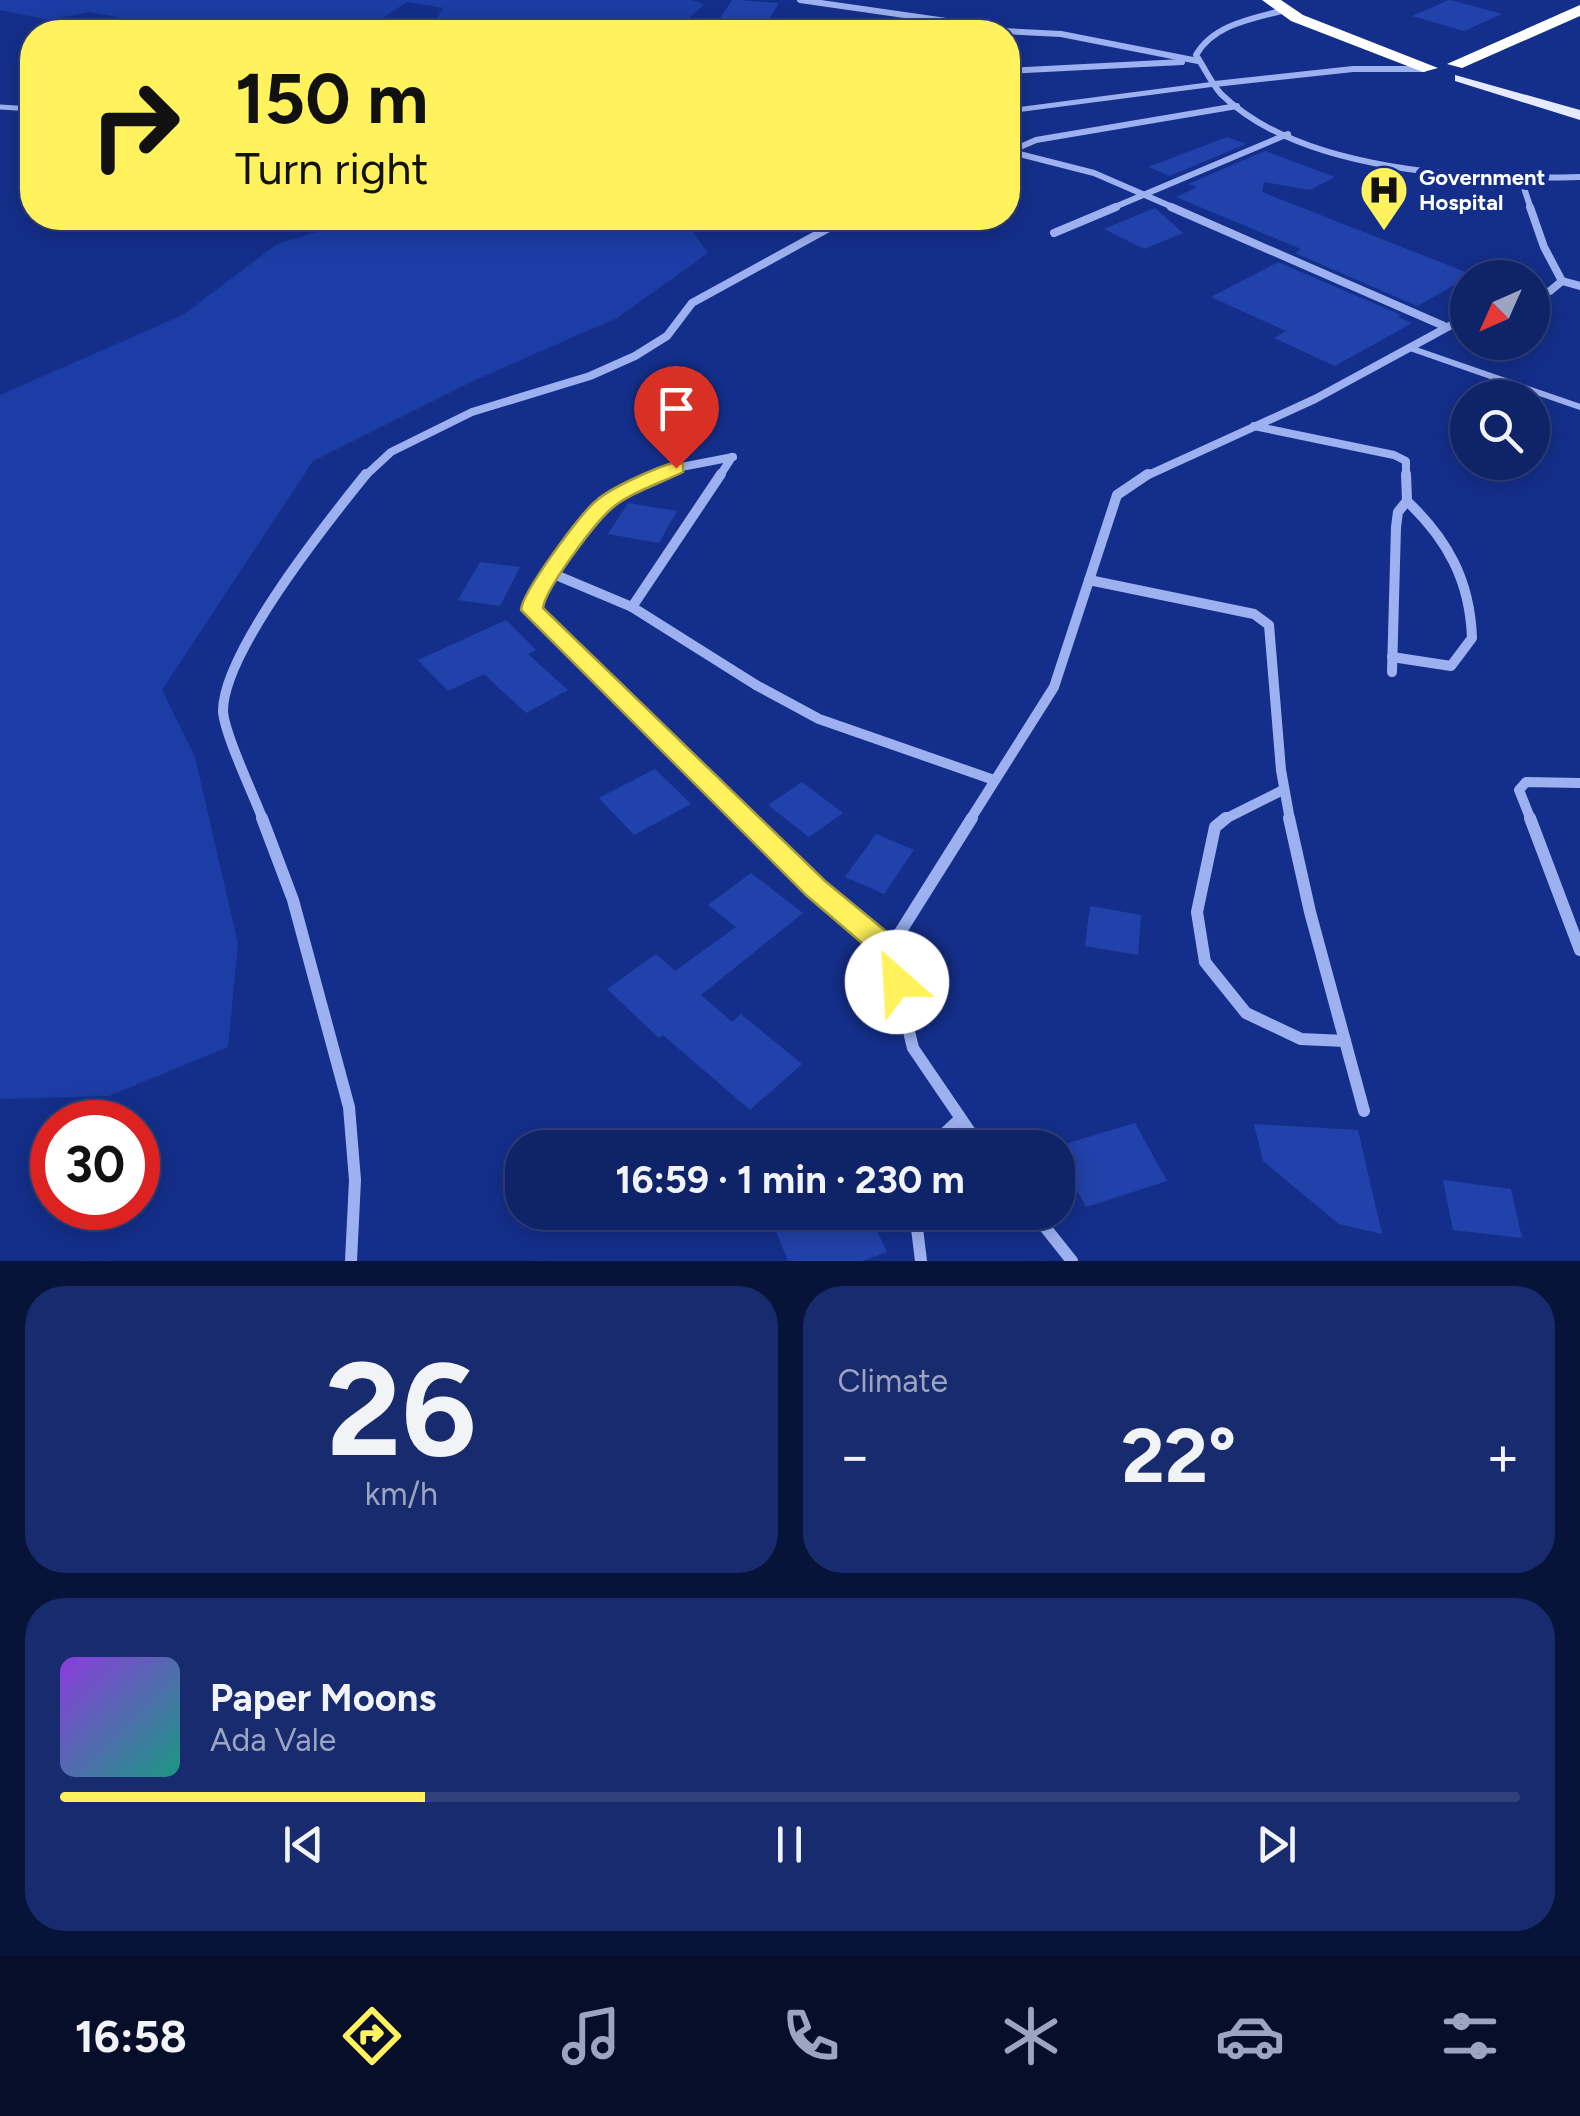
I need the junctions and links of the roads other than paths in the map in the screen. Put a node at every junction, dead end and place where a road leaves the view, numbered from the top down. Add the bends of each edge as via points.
1 (800, 0) edge
2 (1276, 6) edge
3 (1580, 10) edge
4 (932, 20) edge
5 (1580, 22) edge
6 (1020, 32) edge
7 (1198, 61) junction
8 (1431, 67) junction
9 (1020, 69) edge
10 (1464, 71) junction
11 (1215, 84) junction
12 (1238, 106) junction
13 (1020, 109) edge
14 (1580, 115) edge
15 (1288, 134) junction
16 (1020, 147) edge
17 (1020, 154) edge
18 (1580, 177) edge
19 (1521, 179) junction
20 (1144, 195) junction
21 (818, 230) edge
22 (1054, 233) dead end
23 (1562, 281) junction
24 (1580, 286) edge
25 (1550, 291) edge
26 (1450, 324) edge
27 (1444, 326) junction
28 (1410, 348) junction
29 (1580, 407) edge
30 (1253, 426) junction
31 (1406, 501) junction
32 (551, 573) junction
33 (1089, 580) junction
34 (632, 607) junction
35 (1392, 658) junction
36 (1392, 672) dead end
37 (994, 780) junction
38 (1580, 782) edge
39 (1283, 790) junction
40 (889, 950) junction
41 (1580, 950) edge
42 (1345, 1041) junction
43 (1364, 1110) dead end
44 (959, 1120) junction
45 (948, 1130) edge
46 (967, 1130) edge
47 (917, 1230) edge
48 (1047, 1230) edge
49 (351, 1261) edge
50 (921, 1261) edge
51 (1072, 1261) edge

1 - 4 street
2 - 7 street via 1210,38 1199,46
2 - 8 highway
3 - 10 highway
5 - 10 highway
6 - 7 street
7 - 9 street
7 - 11 street
8 - 10 highway
8 - 11 street
10 - 14 main road
11 - 12 street
11 - 13 lane
12 - 15 street
12 - 16 street
15 - 19 street via 1389,167
15 - 20 street
17 - 20 street via 1094,173
18 - 19 street
19 - 23 street
20 - 22 street
20 - 27 street
21 - 49 street via 692,303 666,336 635,356 472,412 391,452 311,542 228,684 223,714 293,900 349,1106 355,1180
23 - 24 street
23 - 25 street
26 - 27 street
27 - 28 street
28 - 29 lane
28 - 30 street
30 - 31 street via 1401,458
30 - 33 street via 1157,468 1117,495
31 - 35 street via 1396,527
31 - 35 street via 1450,546 1470,596 1472,638 1451,666
32 - 34 street
32 - 34 street via 604,504 676,468 733,456
32 - 40 street via 533,600 540,622
33 - 37 street via 1054,688
33 - 39 street via 1254,614 1269,625 1278,664 1276,747
34 - 37 street via 818,719
35 - 36 street
37 - 40 street
38 - 41 street via 1526,782 1519,790
39 - 42 street via 1308,914
39 - 42 street via 1214,827 1196,912 1205,962 1246,1013 1300,1039
40 - 44 street via 913,1048
42 - 43 street
44 - 45 street
44 - 46 street
47 - 50 street
48 - 51 street

